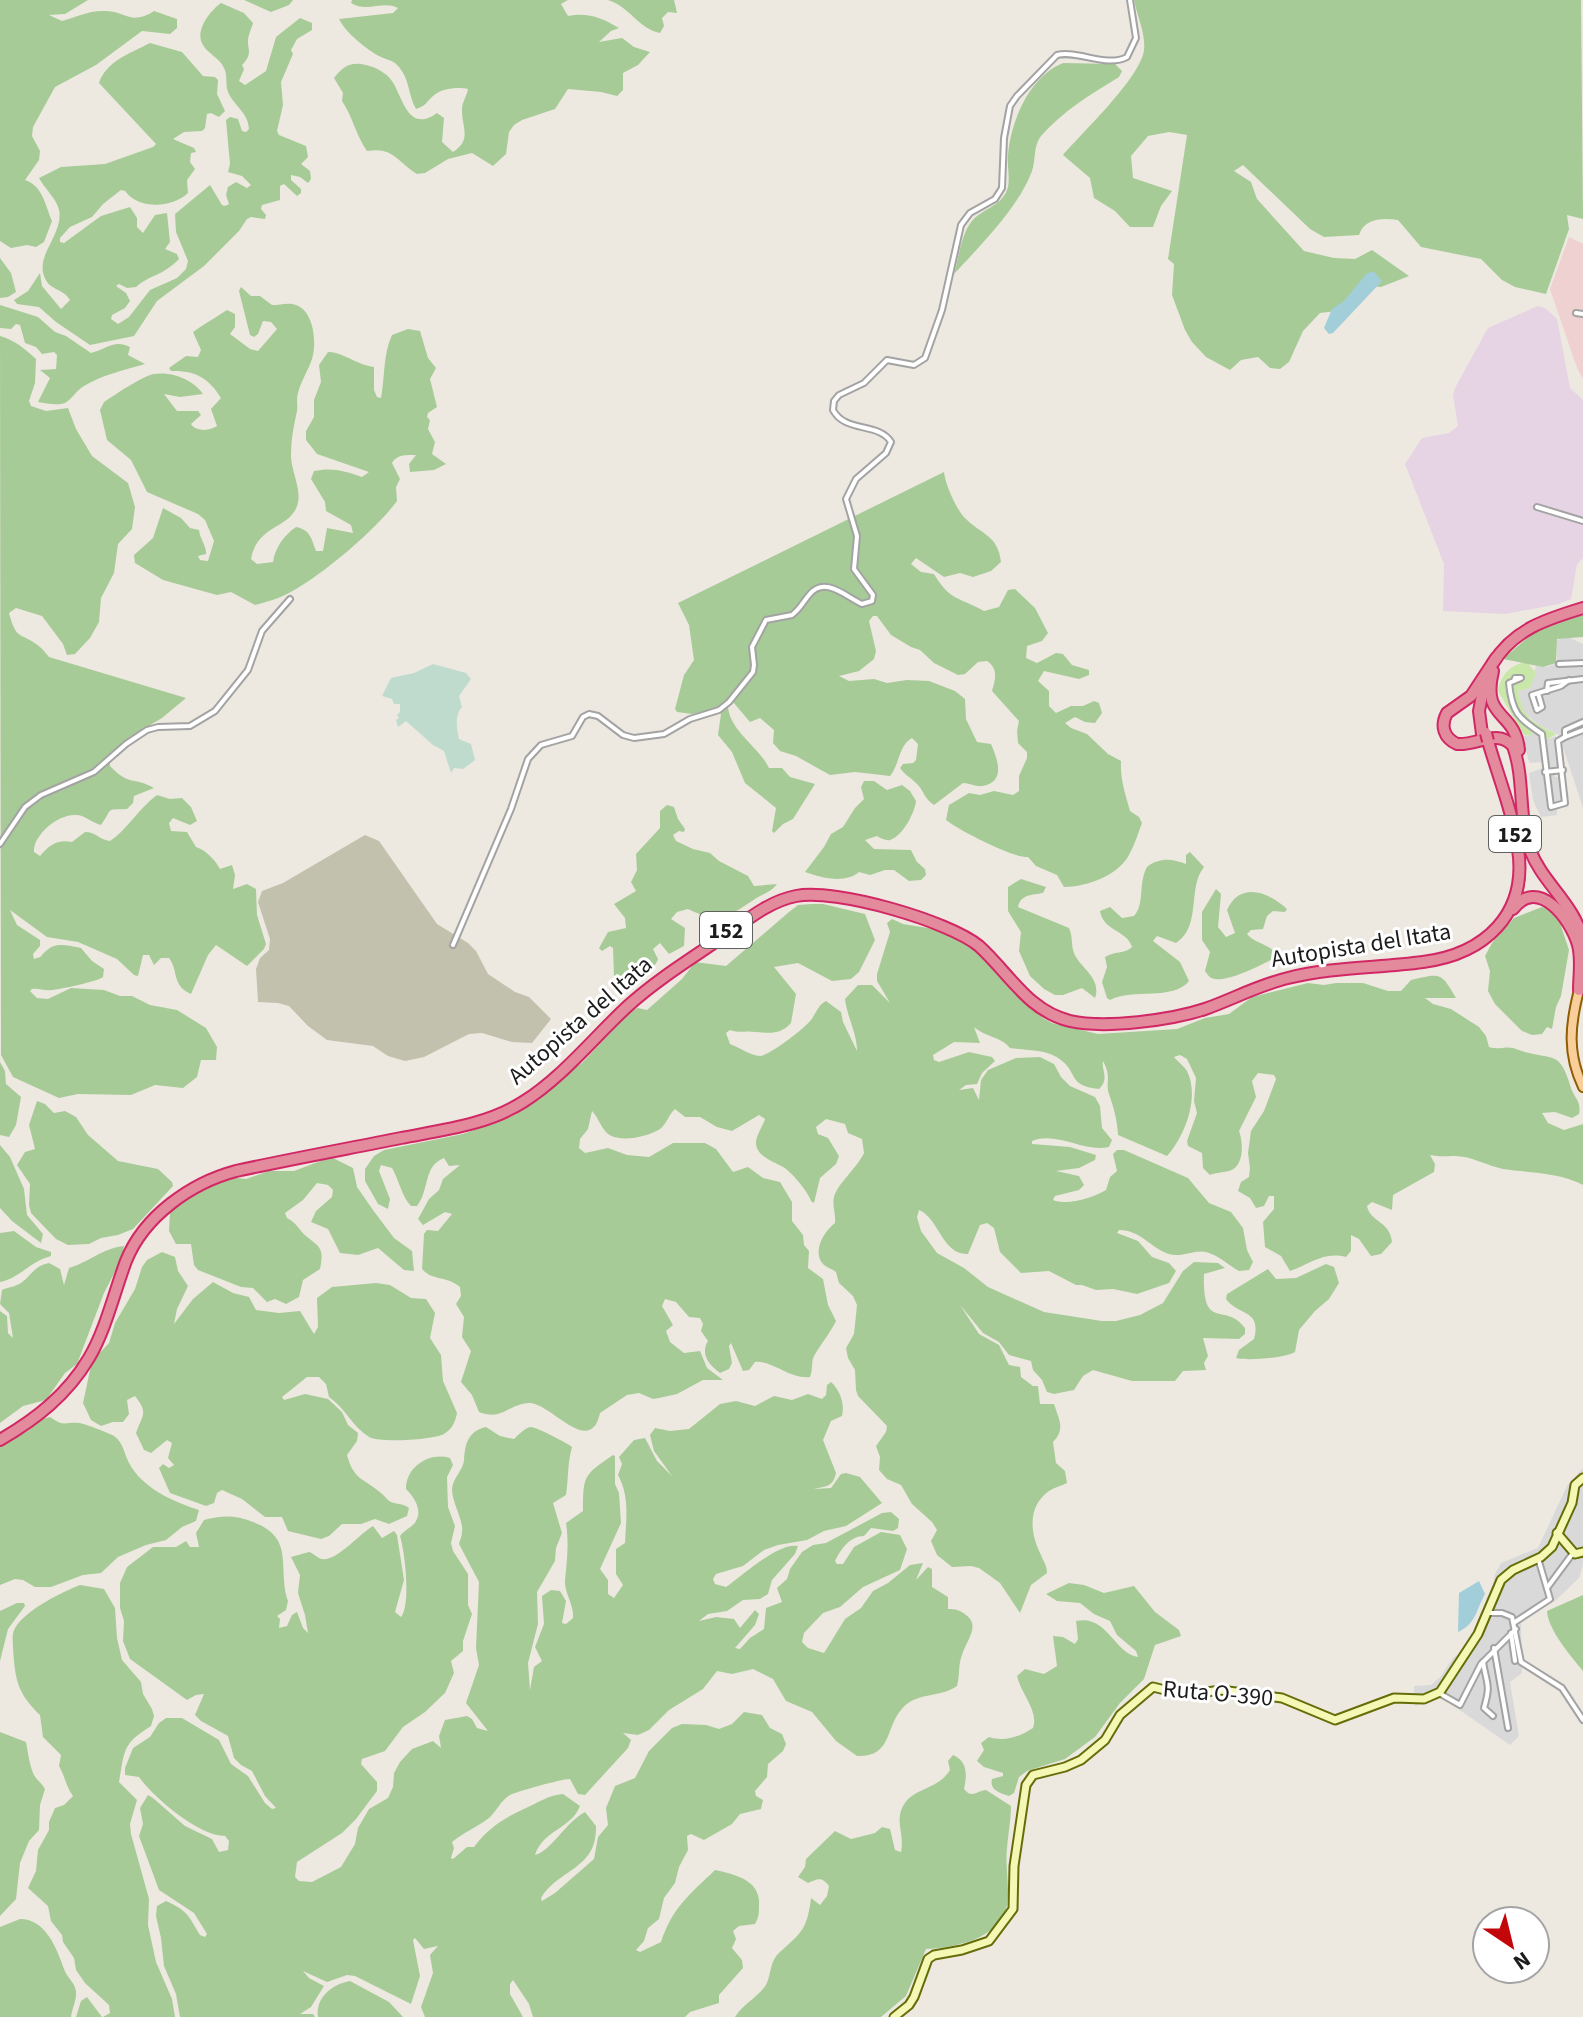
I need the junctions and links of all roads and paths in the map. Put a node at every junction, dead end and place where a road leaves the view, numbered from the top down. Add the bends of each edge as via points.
1 (1130, 0) edge
2 (1576, 313) dead end
3 (1583, 314) edge
4 (1537, 507) dead end
5 (1583, 521) edge
6 (290, 599) dead end
7 (1583, 610) edge
8 (1496, 658) junction
9 (1583, 663) edge
10 (1559, 664) dead end
11 (1493, 671) junction
12 (1583, 679) edge
13 (1514, 681) dead end
14 (1538, 693) dead end
15 (1582, 722) edge
16 (1583, 730) edge
17 (1484, 737) junction
18 (1565, 737) junction
19 (1520, 760) junction
20 (1563, 770) junction
21 (1545, 772) junction
22 (0, 844) edge
23 (1499, 926) junction
24 (1583, 928) edge
25 (1583, 941) edge
26 (453, 945) dead end
27 (1583, 970) edge
28 (1581, 987) edge
29 (1583, 1087) edge
30 (0, 1438) edge
31 (1583, 1478) edge
32 (1557, 1533) junction
33 (1578, 1553) edge
34 (1538, 1558) junction
35 (1547, 1588) junction
36 (1488, 1613) junction
37 (1515, 1622) junction
38 (1513, 1631) junction
39 (1494, 1648) junction
40 (1515, 1661) dead end
41 (1483, 1662) junction
42 (1439, 1693) junction
43 (1503, 1695) junction
44 (1489, 1698) junction
45 (1493, 1716) dead end
46 (1583, 1720) edge
47 (1508, 1728) dead end
48 (894, 2017) edge

1 - 26 street via 1136,38 1127,57 1117,61 1057,55 1013,101 1004,131 1002,188 961,225 925,358 914,365 887,360 864,383 834,400 840,420 885,435 891,442 889,450 856,479 846,499 857,536 854,569 872,601 862,604 824,587 812,592 792,615 766,620 752,647 753,672 729,702 664,734 625,736 588,714 569,738 537,747
2 - 3 street
4 - 5 street
6 - 22 street via 260,635 248,670 218,709 190,726 147,730 94,772 41,795 25,807
7 - 8 highway, Autopista del Itata / 152 via 1529,628
7 - 11 highway, Autopista del Itata / 152 via 1527,633
8 - 17 highway, Autopista del Itata / 152 via 1481,693
8 - 25 highway via 1470,698 1447,713 1444,731 1458,745 1500,737 1513,746 1530,849 1573,914
9 - 10 street
11 - 17 highway, Autopista del Itata / 152 via 1484,701
11 - 19 highway via 1490,702 1516,731
12 - 14 street via 1548,683 1547,691
13 - 21 street via 1508,684 1512,705 1525,725 1541,733
15 - 16 street
15 - 18 street via 1565,730
16 - 18 street
17 - 19 highway via 1469,711 1457,709 1448,716 1446,729 1455,740 1464,742 1504,734 1514,741
17 - 23 highway, Autopista del Itata / 152 via 1519,852 1515,893
17 - 30 highway, Autopista del Itata / 152 via 1513,839 1515,872 1498,922 1465,949 1431,958 1297,972 1173,1013 1084,1019 1045,1006 978,942 945,922 831,892 787,895 745,917 646,986 539,1086 503,1109 467,1121 233,1168 184,1190 160,1209 128,1249 92,1344 74,1375 37,1413
18 - 20 street via 1558,742
19 - 24 main road via 1535,855
20 - 21 street
20 - 21 street via 1564,805 1550,806
23 - 28 highway via 1523,898 1538,896 1550,903 1577,942
23 - 30 highway, Autopista del Itata / 152 via 1474,948 1448,958 1305,975 1189,1014 1087,1023 1041,1009 974,942 940,923 828,895 784,900 650,987 543,1088 504,1113 236,1171 179,1198 133,1248 97,1342 75,1379 41,1414
27 - 28 highway
28 - 29 main road via 1570,1052
31 - 32 street via 1575,1485
32 - 33 street
32 - 34 street via 1550,1549
33 - 35 street
34 - 35 street
34 - 36 street via 1501,1580
35 - 37 street via 1550,1599
36 - 37 street via 1507,1614
36 - 42 street
37 - 38 street
38 - 39 street
38 - 40 street
38 - 46 street via 1519,1661 1562,1688
39 - 41 street
39 - 43 street
41 - 42 street via 1460,1705
41 - 44 street
42 - 48 street, Ruta O-390 via 1427,1699 1394,1698 1335,1720 1286,1699 1242,1691 1189,1695 1157,1687 1147,1690 1088,1754 1030,1778 1014,1866 1013,1909 989,1941 928,1959 912,2001
43 - 44 street
43 - 47 street
44 - 45 street via 1484,1708

